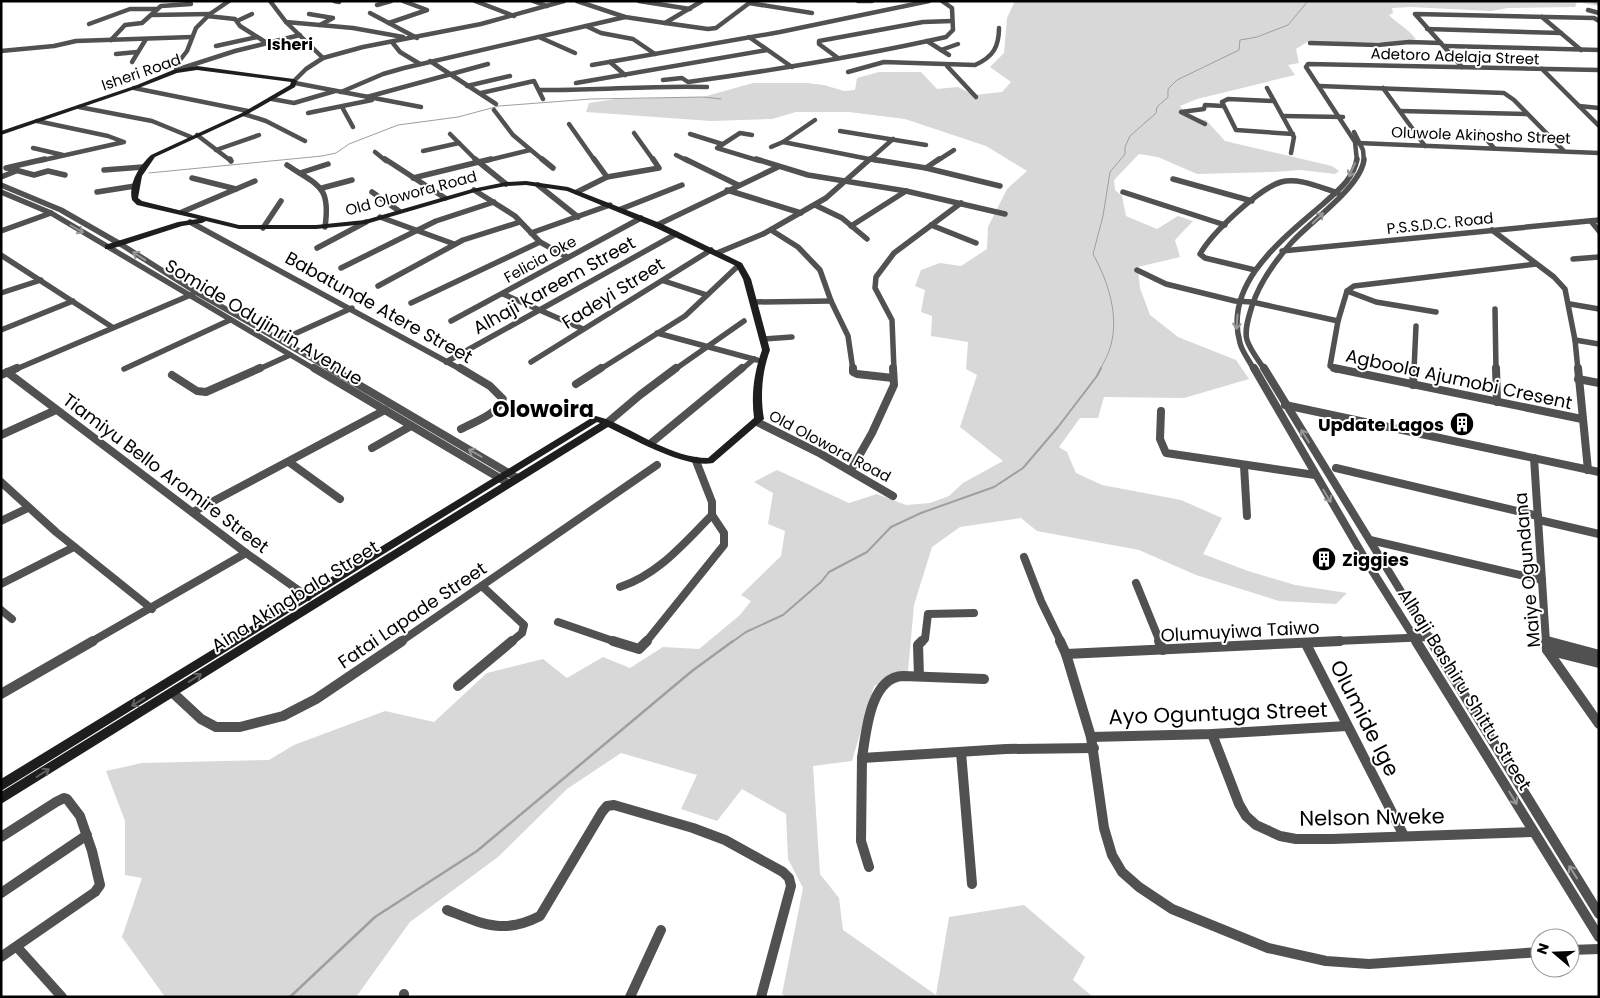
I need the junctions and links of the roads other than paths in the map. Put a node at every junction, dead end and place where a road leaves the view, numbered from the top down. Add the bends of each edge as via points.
1 (229, 1) edge
2 (270, 1) edge
3 (334, 1) edge
4 (391, 1) edge
5 (404, 1) edge
6 (475, 1) edge
7 (533, 1) edge
8 (564, 1) edge
9 (577, 1) edge
10 (639, 1) edge
11 (702, 1) edge
12 (858, 1) edge
13 (872, 1) edge
14 (912, 1) edge
15 (929, 1) edge
16 (942, 1) edge
17 (339, 2) edge
18 (751, 2) edge
19 (191, 4) dead end
20 (377, 5) dead end
21 (547, 6) junction
22 (157, 9) junction
23 (690, 9) junction
24 (1588, 10) dead end
25 (370, 13) dead end
26 (812, 13) dead end
27 (855, 13) junction
28 (1599, 13) edge
29 (252, 14) dead end
30 (309, 14) dead end
31 (152, 15) junction
32 (208, 15) junction
33 (514, 16) junction
34 (860, 16) junction
35 (624, 17) junction
36 (1542, 17) junction
37 (237, 21) junction
38 (1599, 21) edge
39 (286, 22) junction
40 (952, 22) junction
41 (389, 23) junction
42 (665, 23) junction
43 (90, 24) dead end
44 (320, 24) junction
45 (586, 26) junction
46 (999, 28) dead end
47 (1427, 29) junction
48 (1561, 33) junction
49 (300, 36) junction
50 (539, 36) junction
51 (748, 36) junction
52 (192, 37) junction
53 (256, 37) junction
54 (415, 38) junction
55 (146, 39) junction
56 (111, 40) junction
57 (392, 42) junction
58 (927, 42) junction
59 (267, 43) junction
60 (1310, 43) dead end
61 (958, 44) dead end
62 (1442, 44) junction
63 (216, 46) dead end
64 (889, 49) junction
65 (767, 50) junction
66 (941, 50) junction
67 (1581, 50) junction
68 (1599, 50) edge
69 (1, 51) edge
70 (137, 52) junction
71 (653, 52) junction
72 (575, 53) dead end
73 (895, 53) dead end
74 (116, 54) dead end
75 (949, 55) dead end
76 (902, 57) dead end
77 (323, 58) junction
78 (838, 58) junction
79 (430, 61) junction
80 (908, 61) junction
81 (132, 62) dead end
82 (610, 62) junction
83 (420, 64) junction
84 (488, 64) dead end
85 (1311, 64) joint
86 (592, 65) dead end
87 (792, 66) junction
88 (947, 66) junction
89 (1462, 67) junction
90 (1542, 69) junction
91 (176, 70) junction
92 (1599, 71) edge
93 (848, 72) dead end
94 (448, 74) junction
95 (625, 75) junction
96 (510, 76) dead end
97 (663, 80) dead end
98 (295, 82) junction
99 (576, 83) dead end
100 (467, 86) junction
101 (1322, 86) junction
102 (707, 87) dead end
103 (134, 88) junction
104 (1267, 88) dead end
105 (1383, 88) junction
106 (540, 90) junction
107 (335, 91) junction
108 (341, 92) junction
109 (481, 93) junction
110 (365, 97) junction
111 (976, 97) dead end
112 (272, 99) junction
113 (374, 99) junction
114 (542, 99) dead end
115 (1274, 101) junction
116 (496, 104) dead end
117 (1223, 106) junction
118 (1580, 106) junction
119 (79, 107) junction
120 (342, 107) junction
121 (421, 107) dead end
122 (1599, 108) edge
123 (494, 110) dead end
124 (1400, 111) junction
125 (246, 112) junction
126 (308, 113) dead end
127 (1527, 114) junction
128 (1283, 116) junction
129 (1342, 117) junction
130 (815, 120) dead end
131 (37, 121) junction
132 (569, 124) dead end
133 (1204, 124) dead end
134 (1599, 126) edge
135 (353, 127) dead end
136 (840, 131) dead end
137 (1480, 132) dead end
138 (1, 133) edge
139 (634, 133) dead end
140 (450, 134) dead end
141 (690, 134) dead end
142 (1293, 134) junction
143 (259, 135) dead end
144 (752, 135) dead end
145 (194, 136) junction
146 (893, 139) junction
147 (305, 140) dead end
148 (783, 142) junction
149 (459, 143) junction
150 (1358, 143) junction
151 (722, 144) junction
152 (926, 145) dead end
153 (772, 146) dead end
154 (1425, 146) junction
155 (33, 148) dead end
156 (1494, 148) junction
157 (216, 150) junction
158 (530, 150) junction
159 (954, 150) dead end
160 (423, 151) dead end
161 (375, 152) dead end
162 (1564, 152) junction
163 (1291, 153) dead end
164 (1599, 153) edge
165 (65, 155) junction
166 (676, 156) dead end
167 (868, 160) junction
168 (232, 161) dead end
169 (478, 162) junction
170 (328, 164) dead end
171 (287, 165) dead end
172 (4, 167) edge
173 (143, 167) junction
174 (778, 167) junction
175 (553, 168) dead end
176 (926, 168) junction
177 (104, 170) dead end
178 (16, 171) junction
179 (300, 173) junction
180 (65, 175) dead end
181 (1, 177) edge
182 (607, 177) junction
183 (192, 178) dead end
184 (413, 178) junction
185 (1173, 179) dead end
186 (352, 180) dead end
187 (254, 181) dead end
188 (848, 181) junction
189 (506, 184) junction
190 (1, 185) edge
191 (538, 185) junction
192 (682, 185) dead end
193 (738, 185) junction
194 (135, 186) junction
195 (1000, 186) dead end
196 (322, 188) junction
197 (236, 189) junction
198 (474, 190) junction
199 (727, 190) junction
200 (906, 191) junction
201 (1, 192) edge
202 (97, 192) dead end
203 (372, 192) dead end
204 (577, 192) junction
205 (1122, 192) dead end
206 (1336, 192) junction
207 (1343, 194) junction
208 (445, 198) junction
209 (1252, 200) junction
210 (281, 201) dead end
211 (494, 202) junction
212 (961, 203) junction
213 (49, 204) junction
214 (610, 205) junction
215 (815, 205) junction
216 (40, 208) junction
217 (621, 209) junction
218 (399, 211) junction
219 (182, 212) junction
220 (51, 213) junction
221 (801, 213) junction
222 (1005, 214) dead end
223 (380, 217) junction
224 (578, 217) junction
225 (641, 218) junction
226 (206, 220) junction
227 (1599, 220) edge
228 (1591, 221) junction
229 (190, 222) junction
230 (366, 222) junction
231 (520, 222) junction
232 (657, 225) junction
233 (931, 225) junction
234 (1225, 225) junction
235 (851, 226) junction
236 (325, 227) junction
237 (263, 228) junction
238 (771, 230) junction
239 (1492, 230) junction
240 (1, 231) edge
241 (415, 231) junction
242 (1599, 231) edge
243 (531, 233) junction
244 (676, 234) junction
245 (866, 239) dead end
246 (540, 242) junction
247 (976, 243) dead end
248 (122, 244) junction
249 (454, 244) junction
250 (108, 247) junction
251 (317, 248) dead end
252 (1273, 249) junction
253 (714, 251) junction
254 (1283, 251) junction
255 (1, 255) edge
256 (567, 257) junction
257 (1599, 257) edge
258 (1573, 259) dead end
259 (1536, 264) junction
260 (740, 265) junction
261 (341, 268) dead end
262 (1137, 270) dead end
263 (1255, 270) junction
264 (41, 280) junction
265 (664, 280) junction
266 (378, 286) dead end
267 (1347, 291) junction
268 (1, 293) edge
269 (193, 294) junction
270 (503, 294) junction
271 (707, 295) junction
272 (73, 301) junction
273 (754, 302) junction
274 (831, 302) junction
275 (1239, 302) junction
276 (1252, 302) junction
277 (411, 303) dead end
278 (1570, 304) junction
279 (352, 308) junction
280 (1495, 309) dead end
281 (1599, 309) edge
282 (540, 310) junction
283 (1436, 312) dead end
284 (230, 320) junction
285 (451, 321) dead end
286 (744, 321) dead end
287 (1338, 321) junction
288 (1416, 326) dead end
289 (112, 327) junction
290 (583, 329) junction
291 (1, 330) edge
292 (657, 333) junction
293 (792, 337) dead end
294 (764, 339) junction
295 (281, 340) junction
296 (1575, 340) junction
297 (1599, 344) edge
298 (708, 347) junction
299 (290, 355) junction
300 (754, 359) junction
301 (762, 361) junction
302 (446, 362) junction
303 (531, 362) dead end
304 (124, 369) dead end
305 (4, 374) edge
306 (172, 375) dead end
307 (893, 378) junction
308 (1578, 379) junction
309 (1599, 383) edge
310 (576, 384) dead end
311 (1413, 385) junction
312 (1497, 402) junction
313 (1273, 403) junction
314 (1287, 405) junction
315 (56, 410) junction
316 (385, 410) junction
317 (1160, 411) dead end
318 (1582, 419) junction
319 (602, 421) junction
320 (757, 422) junction
321 (411, 426) junction
322 (461, 429) dead end
323 (1, 435) edge
324 (651, 443) junction
325 (372, 448) dead end
326 (1534, 458) junction
327 (696, 461) junction
328 (289, 462) junction
329 (656, 465) dead end
330 (1244, 466) junction
331 (1336, 468) dead end
332 (850, 470) junction
333 (1588, 470) junction
334 (1599, 472) edge
335 (1315, 475) junction
336 (508, 478) junction
337 (1, 482) edge
338 (893, 496) dead end
339 (340, 499) dead end
340 (28, 508) junction
341 (193, 512) junction
342 (712, 515) junction
343 (1247, 516) dead end
344 (1538, 518) junction
345 (1, 521) edge
346 (1599, 534) edge
347 (1370, 540) junction
348 (74, 547) junction
349 (246, 553) junction
350 (1024, 557) dead end
351 (1542, 580) junction
352 (1136, 583) dead end
353 (1, 584) edge
354 (483, 587) junction
355 (620, 587) dead end
356 (308, 597) junction
357 (152, 608) junction
358 (1, 610) edge
359 (974, 613) dead end
360 (12, 619) dead end
361 (558, 622) dead end
362 (1430, 637) junction
363 (1415, 638) junction
364 (1306, 644) junction
365 (1546, 646) junction
366 (1164, 650) junction
367 (1066, 654) junction
368 (1599, 655) edge
369 (1599, 663) edge
370 (919, 676) junction
371 (984, 680) dead end
372 (458, 686) dead end
373 (172, 693) junction
374 (1, 694) edge
375 (1599, 724) edge
376 (1347, 726) junction
377 (1212, 734) junction
378 (1091, 737) junction
379 (1094, 748) junction
380 (961, 752) junction
381 (862, 758) junction
382 (1, 786) edge
383 (1, 799) edge
384 (1533, 832) junction
385 (87, 835) junction
386 (1404, 836) junction
387 (1, 837) edge
388 (869, 868) dead end
389 (972, 884) dead end
390 (1, 893) edge
391 (447, 910) dead end
392 (1599, 914) edge
393 (661, 930) dead end
394 (1599, 937) edge
395 (17, 947) junction
396 (1599, 949) edge
397 (1580, 950) edge
398 (1530, 953) edge
399 (1, 957) edge
400 (62, 997) edge
401 (630, 997) edge
402 (761, 997) edge

1 - 32 street
2 - 39 street
3 - 17 street
4 - 20 street
5 - 41 street via 427,10
6 - 33 street
7 - 21 street
8 - 21 street
9 - 35 street
10 - 23 street
11 - 23 street
12 - 13 street
14 - 27 street
15 - 34 street
16 - 40 street via 952,8
18 - 26 street
18 - 42 street via 716,28
19 - 22 street
21 - 33 street
22 - 31 street
22 - 43 street via 130,9
23 - 42 street
24 - 28 street
25 - 41 street
27 - 34 street
27 - 51 street
29 - 37 street
30 - 44 street via 333,18
31 - 32 street
31 - 56 street via 141,24 125,25
32 - 37 street
32 - 52 street
33 - 54 street
34 - 51 street
35 - 42 street
35 - 45 street
36 - 38 street
36 - 47 street via 1415,15
36 - 48 street
37 - 53 street
39 - 44 street
39 - 49 street
40 - 58 street via 950,35
40 - 78 street via 923,22 819,41
41 - 54 street
44 - 54 street
45 - 50 street
45 - 71 street via 633,39
46 - 88 street via 996,48 989,60 971,66
47 - 48 street
47 - 62 street
48 - 67 street
49 - 59 street
49 - 77 street
50 - 72 street
50 - 79 street
51 - 65 street
51 - 71 street
52 - 55 street
52 - 91 street via 187,51 176,64
53 - 59 street
53 - 63 street
54 - 57 street
55 - 56 street
55 - 70 street
56 - 69 street via 76,40 54,46
57 - 77 street
57 - 83 street via 400,52
58 - 64 street
58 - 66 street
59 - 91 street
60 - 62 street
61 - 66 street
62 - 67 street
62 - 89 street
64 - 73 street
64 - 78 street
65 - 87 street
65 - 95 street
66 - 75 street
67 - 68 street
70 - 74 street
70 - 81 street
71 - 82 street
76 - 80 street
77 - 98 street via 306,69
78 - 87 street
79 - 83 street
79 - 94 street
80 - 88 street
80 - 93 street via 876,63
82 - 86 street
82 - 95 street
83 - 108 street via 383,74
84 - 94 street
85 - 89 street, Adetoro Adelaja Street
85 - 101 street, Alhaji Bashiru Shittu Street via 1306,68
87 - 97 street via 690,82 682,78
88 - 111 street
89 - 90 street, Adetoro Adelaja Street
90 - 92 street, Adetoro Adelaja Street
90 - 118 street
91 - 98 street, Isheri Road via 197,68
91 - 103 street, Isheri Road
94 - 100 street
94 - 110 street
95 - 99 street
96 - 100 street
98 - 107 street
98 - 112 street
100 - 109 street
101 - 105 street
101 - 129 street, Alhaji Bashiru Shittu Street
102 - 106 street
103 - 119 street, Isheri Road
103 - 125 street
104 - 115 street
105 - 124 street
105 - 127 street via 1498,91 1514,100
106 - 109 street via 534,81
106 - 114 street
107 - 108 street
107 - 112 street via 294,103
108 - 110 street
109 - 116 street
110 - 113 street
112 - 125 street
113 - 120 street
113 - 121 street
115 - 117 street via 1225,100
115 - 128 street
117 - 133 street via 1206,105 1204,109 1181,112 1202,120
117 - 142 street via 1236,130
118 - 122 street
118 - 134 street
119 - 131 street, Isheri Road
119 - 145 street via 152,121
120 - 126 street
120 - 135 street
123 - 158 street via 503,124
124 - 127 street
124 - 154 street
125 - 145 street
125 - 147 street
127 - 162 street
128 - 129 street
128 - 142 street
129 - 150 street, Alhaji Bashiru Shittu Street
130 - 148 street
131 - 138 street, Isheri Road
131 - 165 street via 124,142
132 - 182 street
136 - 146 street
137 - 156 street
139 - 182 street via 659,168
140 - 149 street
141 - 151 street
142 - 163 street
143 - 157 street
144 - 151 street via 740,133
145 - 157 street
145 - 173 street via 158,153
146 - 152 street
146 - 167 street, Fadeyi Street
148 - 153 street
148 - 167 street
149 - 160 street
149 - 169 street
150 - 154 street, Oluwole Akinosho Street
150 -> 206 street, Alhaji Bashiru Shittu Street via 1354,172
150 - 207 street, Alhaji Bashiru Shittu Street via 1366,156 1363,171
151 - 174 street via 718,149
154 - 156 street, Oluwole Akinosho Street
155 - 165 street
156 - 162 street, Oluwole Akinosho Street
157 - 168 street
158 - 169 street
158 - 175 street
159 - 176 street
161 - 184 street
162 - 164 street, Oluwole Akinosho Street
165 - 172 street
166 - 193 street
167 - 176 street
167 - 188 street, Fadeyi Street
169 - 184 street
169 - 189 street
170 - 179 street
171 - 179 street
172 - 178 street
173 - 177 street
173 - 194 street
174 - 188 street
174 - 193 street
176 - 195 street
178 - 180 street via 34,175 48,171
178 - 181 street
179 - 196 street
182 - 204 street
183 - 197 street
184 - 208 street
185 - 209 street
186 - 196 street
187 - 197 street
188 - 200 street
188 - 215 street, Fadeyi Street
189 - 191 street, Old Olowora Road
189 - 198 street, Old Olowora Road
190 - 213 street
191 - 204 street, Old Olowora Road
191 - 224 street
192 - 217 street
193 - 199 street
194 - 202 street
194 - 219 street, Old Olowora Road via 136,202
196 - 236 street via 327,200
197 - 219 street
198 - 208 street, Old Olowora Road
198 - 211 street
199 - 221 street
199 - 232 street
200 - 212 street
200 - 235 street
201 - 216 street, Somide Odujinrin Avenue
203 - 218 street
204 - 214 street, Old Olowora Road
205 - 234 street
206 - 207 street
206 - 209 street via 1298,182 1284,182
206 - 252 street, Alhaji Bashiru Shittu Street
254 -> 207 street, Alhaji Bashiru Shittu Street
208 - 218 street, Old Olowora Road
209 - 234 street
210 - 237 street
211 - 231 street
211 - 241 street
212 - 222 street
212 - 233 street
213 - 216 street
213 - 248 street
214 - 217 street, Old Olowora Road
214 - 224 street
215 - 221 street, Fadeyi Street
215 - 235 street via 836,214
216 - 220 street, Somide Odujinrin Avenue
217 - 225 street, Old Olowora Road
218 - 223 street, Old Olowora Road
219 - 226 street, Old Olowora Road
220 - 240 street
220 -> 250 street, Somide Odujinrin Avenue
221 - 238 street, Fadeyi Street
223 - 230 street, Old Olowora Road
223 - 241 street
224 - 243 street
225 - 232 street, Old Olowora Road
225 - 256 street, Felicia Oke
226 - 229 street
226 - 237 street, Old Olowora Road via 239,228
227 - 228 street, P.S.S.D.C. Road
228 - 239 street, P.S.S.D.C. Road
228 - 242 street
229 - 248 street
229 - 279 street, Babatunde Atere Street
230 - 236 street, Old Olowora Road
230 - 251 street
231 - 243 street
231 - 249 street
232 - 244 street, Old Olowora Road
233 - 247 street
233 - 307 street via 894,253 876,276 875,288 892,320
234 - 263 street via 1201,251 1202,256
235 - 245 street
236 - 237 street, Old Olowora Road
238 - 253 street, Fadeyi Street
238 - 274 street via 798,247 817,266
239 - 254 street, P.S.S.D.C. Road
239 - 259 street
241 - 249 street
241 - 261 street
243 - 246 street
244 - 253 street, Old Olowora Road
244 - 282 street, Alhaji Kareem Street
246 - 256 street
246 - 277 street
248 - 250 street
269 -> 248 street
249 - 266 street
250 - 269 street, Somide Odujinrin Avenue
252 - 254 street, P.S.S.D.C. Road
252 - 263 street, Alhaji Bashiru Shittu Street
253 - 260 street, Old Olowora Road
253 - 265 street, Fadeyi Street
254 - 276 street, Alhaji Bashiru Shittu Street via 1267,272
255 - 264 street
256 - 270 street, Felicia Oke
257 - 258 street
259 - 267 street via 1359,284
259 - 278 street via 1561,283
260 - 271 street
260 - 273 street, Old Olowora Road
262 - 275 street via 1166,284
263 - 275 street, Alhaji Bashiru Shittu Street
264 - 268 street
264 - 272 street
265 - 271 street
265 - 290 street, Fadeyi Street
267 - 283 street via 1376,302
267 - 287 street, Agboola Ajumobi Cresent
269 - 284 street, Somide Odujinrin Avenue
269 - 289 street
269 - 295 street
270 - 282 street
270 - 285 street, Felicia Oke
271 - 292 street via 693,310
272 - 289 street
272 - 291 street
273 - 274 street
273 - 294 street, Old Olowora Road
274 - 307 street via 848,336 852,372
275 - 276 street
275 -> 313 street, Alhaji Bashiru Shittu Street via 1236,334
276 - 287 street
276 - 314 street, Alhaji Bashiru Shittu Street via 1245,333 1247,341
278 - 281 street
278 - 296 street
279 - 295 street
279 - 302 street, Babatunde Atere Street
280 - 312 street
282 - 290 street
282 - 302 street, Alhaji Kareem Street
284 - 299 street, Somide Odujinrin Avenue
284 - 304 street
286 - 298 street
287 - 311 street, Agboola Ajumobi Cresent via 1330,366
288 - 311 street
289 - 305 street
290 - 303 street, Fadeyi Street
292 - 298 street
292 - 310 street
293 - 294 street
294 - 301 street, Old Olowora Road via 766,350
336 -> 295 street
296 - 297 street
296 - 308 street
298 - 300 street
298 - 319 street
299 - 306 street via 206,392 197,391
299 - 316 street, Somide Odujinrin Avenue
300 - 301 street
300 - 324 street
301 - 320 street, Old Olowora Road via 756,400 760,415
302 - 322 street, Babatunde Atere Street via 473,376 503,399 492,413
305 - 315 street, Tiamiyu Bello Aromire Street
307 - 332 street via 892,392 883,412
308 - 309 street
308 - 318 street
311 - 312 street, Agboola Ajumobi Cresent
312 - 318 street, Agboola Ajumobi Cresent
313 - 314 street
313 - 335 street, Alhaji Bashiru Shittu Street
314 - 326 street
347 -> 314 street, Alhaji Bashiru Shittu Street
315 - 323 street
315 - 341 street, Tiamiyu Bello Aromire Street
316 - 321 street, Somide Odujinrin Avenue
316 - 328 street
317 - 330 street via 1160,442 1166,453
318 - 333 street
319 - 324 street
319 - 336 street, Aina Akingbala Street
320 - 327 street via 710,461
320 - 332 street, Old Olowora Road
321 - 325 street
321 - 336 street, Somide Odujinrin Avenue
324 - 327 street
326 - 333 street
326 - 344 street, Maiye Ogundana
327 - 342 street via 712,502
328 - 339 street
328 - 341 street
329 - 354 street, Fatai Lapade Street
330 - 335 street
330 - 343 street
331 - 344 street
332 - 338 street, Old Olowora Road
333 - 334 street
335 -> 363 street, Alhaji Bashiru Shittu Street
336 - 356 street, Aina Akingbala Street
373 -> 336 street, Aina Akingbala Street
337 - 340 street
340 - 345 street
340 - 348 street
341 - 349 street, Tiamiyu Bello Aromire Street
342 - 355 street via 649,574
342 - 361 street via 724,533 724,545 644,645 632,648
344 - 346 street
344 - 351 street, Maiye Ogundana
347 - 351 street
347 - 362 street, Alhaji Bashiru Shittu Street
348 - 353 street
348 - 357 street
349 - 356 street, Tiamiyu Bello Aromire Street
349 - 357 street
350 - 367 street
351 - 365 street, Maiye Ogundana
352 - 366 street
354 - 372 street via 524,625 525,630
354 - 373 street, Fatai Lapade Street via 316,699 283,716 240,727 216,727 201,719
356 -> 382 street, Aina Akingbala Street
357 - 374 street
358 - 360 street
359 - 370 street via 928,614 926,639 918,645
362 - 363 street, Olumuyiwa Taiwo
392 -> 362 street, Alhaji Bashiru Shittu Street
363 - 364 street, Olumuyiwa Taiwo
363 -> 384 street, Alhaji Bashiru Shittu Street
364 - 366 street, Olumuyiwa Taiwo
364 - 376 street, Olumide Ige
365 - 368 street
365 - 369 street
365 - 375 street, Maiye Ogundana
366 - 367 street, Olumuyiwa Taiwo
367 - 378 street
370 - 371 street
370 - 381 street via 891,678 883,685 873,703
383 -> 373 street, Aina Akingbala Street
376 - 377 street, Ayo Oguntuga Street
376 - 386 street, Olumide Ige
377 - 378 street, Ayo Oguntuga Street
377 - 386 street, Nelson Nweke via 1239,804 1256,825 1296,839
378 - 379 street
379 - 380 street
379 - 398 street via 1104,828 1112,855 1122,872 1172,908 1213,928 1268,948 1326,960 1360,963
380 - 381 street
380 - 389 street
381 - 388 street via 861,841
384 - 386 street, Nelson Nweke
384 - 394 street, Alhaji Bashiru Shittu Street
385 - 387 street via 80,816 64,798
385 - 390 street
385 - 395 street via 100,881 99,888
391 - 402 street via 485,925 512,929 526,925 540,916 602,812 607,806 614,805 724,840 789,878 791,886
393 - 401 street
395 - 399 street
395 - 400 street
396 - 397 street

